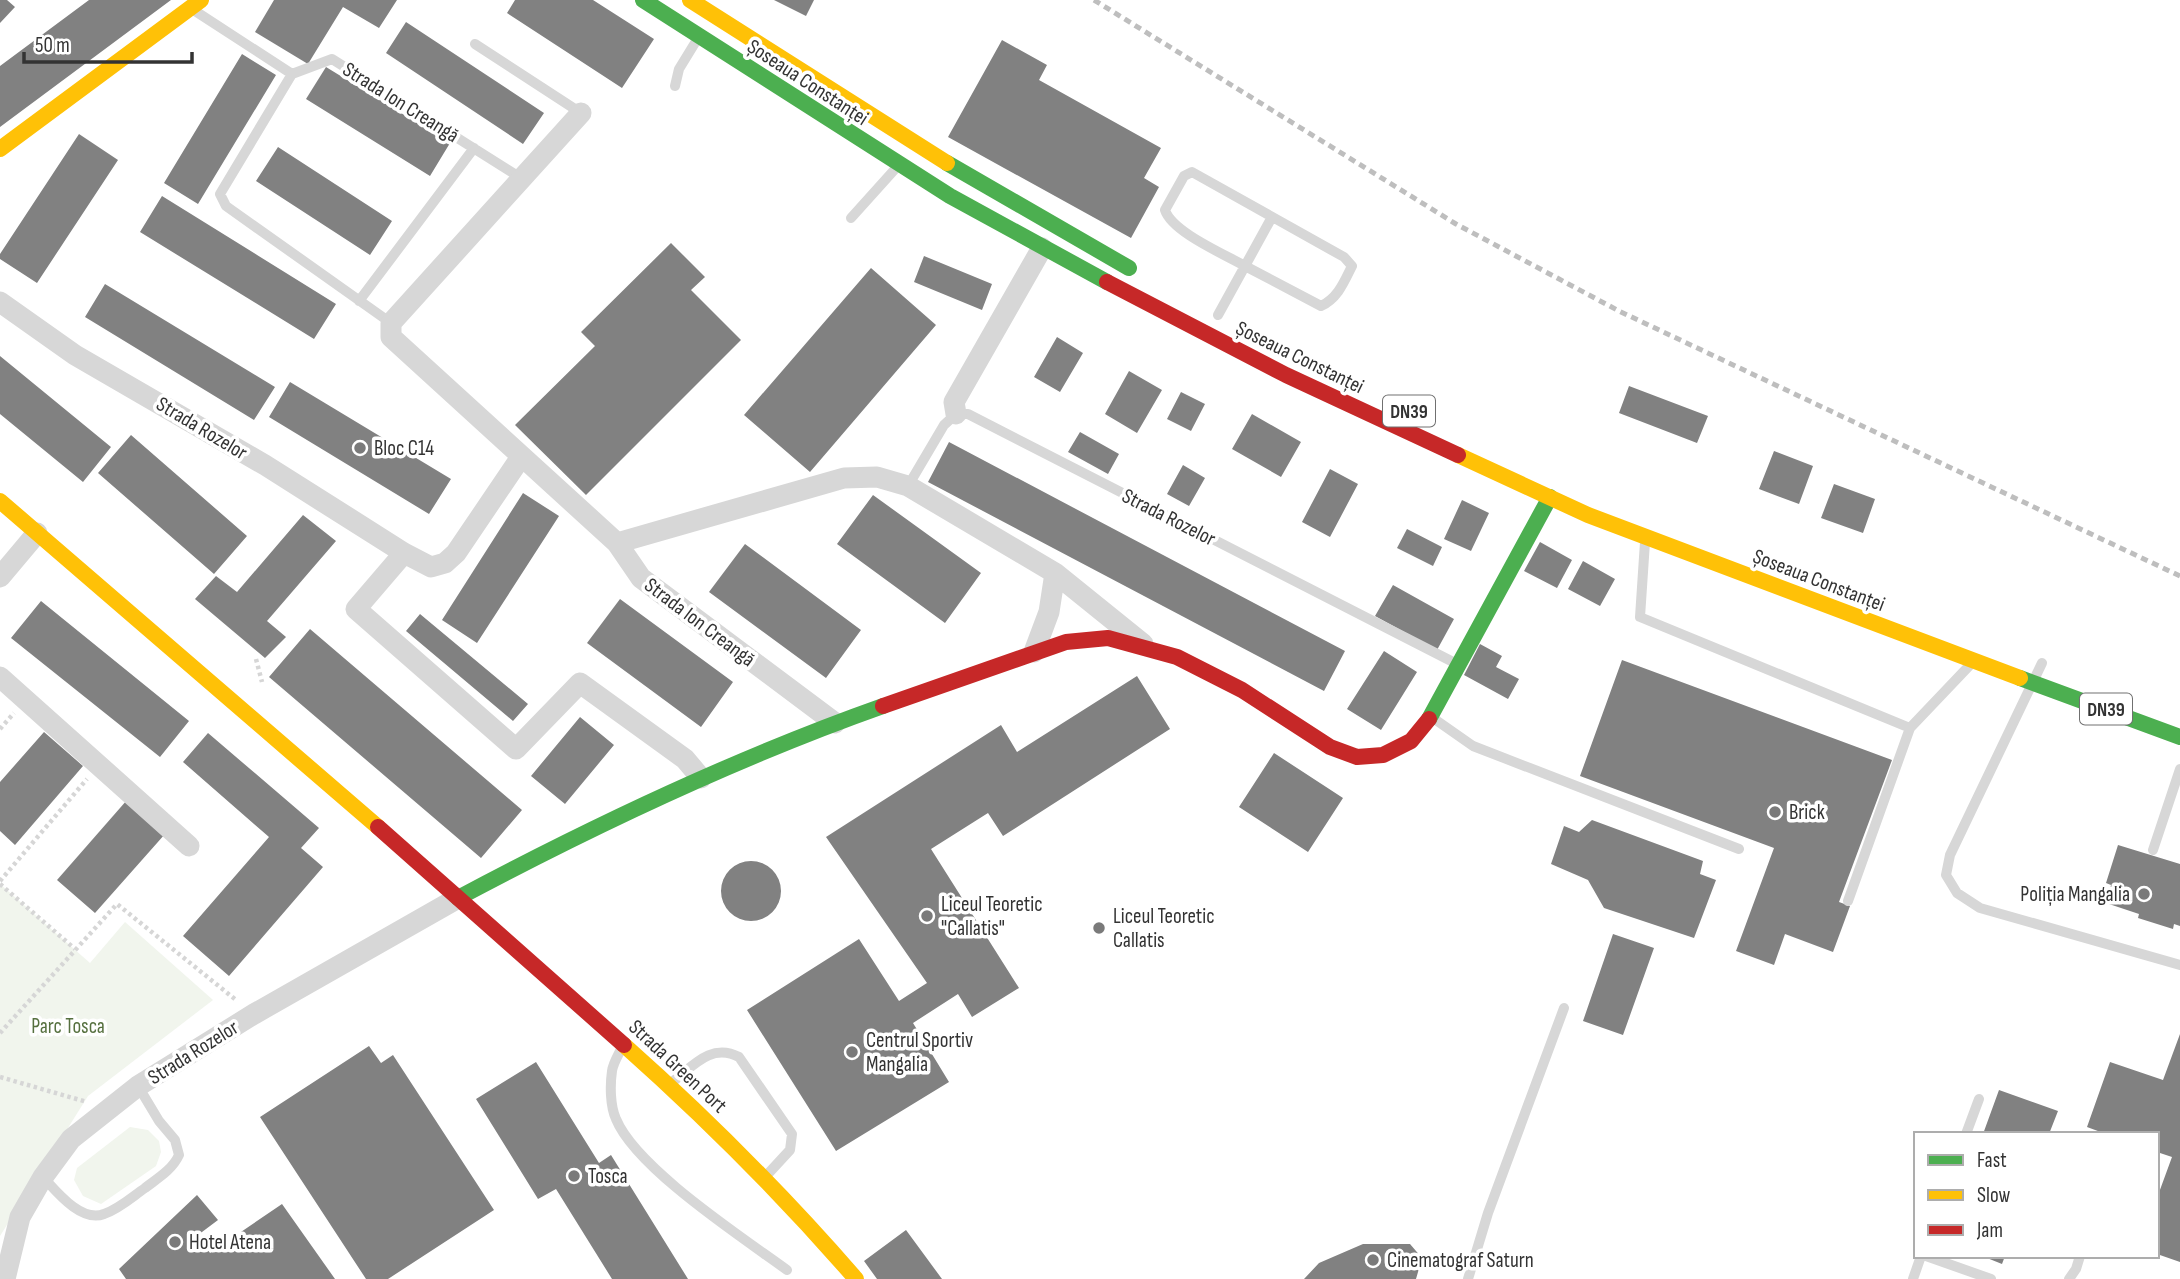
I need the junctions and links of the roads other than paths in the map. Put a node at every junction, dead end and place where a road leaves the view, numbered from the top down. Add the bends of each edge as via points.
1 (643, 0) edge
2 (690, 0) edge
3 (196, 4) edge
4 (699, 36) junction
5 (475, 44) dead end
6 (292, 74) junction
7 (675, 86) dead end
8 (581, 113) joint
9 (474, 148) junction
10 (0, 149) edge
11 (899, 165) junction
12 (521, 178) junction
13 (1272, 217) junction
14 (851, 218) dead end
15 (1042, 248) junction
16 (1245, 265) junction
17 (1147, 278) dead end
18 (359, 301) junction
19 (0, 302) edge
20 (1218, 315) dead end
21 (391, 330) junction
22 (957, 414) junction
23 (521, 457) junction
24 (908, 486) junction
25 (1550, 498) junction
26 (0, 501) edge
27 (37, 533) junction
28 (1645, 538) junction
29 (617, 543) junction
30 (404, 553) junction
31 (1055, 573) junction
32 (0, 577) edge
33 (1147, 647) junction
34 (1034, 652) junction
35 (1973, 661) junction
36 (2042, 663) dead end
37 (1458, 665) junction
38 (0, 677) edge
39 (2033, 682) junction
40 (1431, 716) junction
41 (835, 723) junction
42 (1910, 729) junction
43 (2180, 737) edge
44 (2180, 769) edge
45 (701, 778) junction
46 (189, 846) dead end
47 (1739, 849) dead end
48 (2153, 850) dead end
49 (458, 898) junction
50 (1848, 901) dead end
51 (2180, 965) edge
52 (1564, 1008) dead end
53 (624, 1044) junction
54 (669, 1085) junction
55 (138, 1086) junction
56 (1979, 1099) dead end
57 (1967, 1132) edge
58 (43, 1177) junction
59 (764, 1178) junction
60 (1923, 1258) edge
61 (1930, 1258) edge
62 (2079, 1258) edge
63 (787, 1270) dead end
64 (5, 1279) edge
65 (856, 1279) edge
66 (1468, 1279) edge
67 (1913, 1279) edge
68 (1991, 1279) edge
69 (2069, 1279) edge

1 - 4 street, Șoseaua Constanței / DN39
2 - 17 street, Șoseaua Constanței via 979,183
3 - 6 lane
3 - 10 street
4 - 7 lane via 679,69
4 - 11 street, Șoseaua Constanței / DN39
5 - 8 lane
6 - 9 lane, Strada Ion Creangă via 332,59
6 - 18 lane, Strada Ion Creangă via 220,194 226,206
8 - 12 street
9 - 12 lane, Strada Ion Creangă
9 - 18 lane
11 - 14 lane
11 - 15 street, Șoseaua Constanței / DN39
12 - 21 street
13 - 16 lane
13 - 16 lane via 1344,257 1352,266 1339,292 1321,306
13 - 16 lane via 1192,172 1184,176 1165,210 1168,217 1179,228
15 - 22 street via 954,402
15 - 25 street, Șoseaua Constanței / DN39 via 1286,375
16 - 20 lane
18 - 21 lane, Strada Ion Creangă
19 - 30 street, Strada Rozelor via 75,355 265,465
21 - 23 street, Strada Ion Creangă
22 - 24 lane via 944,425
22 - 37 lane, Strada Rozelor via 968,414
23 - 29 street, Strada Ion Creangă
23 - 30 street, Strada Rozelor via 445,563 431,568
24 - 29 street, Strada Rozelor via 877,477 844,478
24 - 31 street, Strada Rozelor
25 - 28 street, Șoseaua Constanței / DN39
25 - 37 street, Strada Rozelor
26 - 27 street
27 - 32 street
27 - 49 street
28 - 35 street, Șoseaua Constanței / DN39
28 - 42 lane via 1640,617
29 - 41 street, Strada Ion Creangă via 641,579
30 - 45 street via 356,609 516,749 580,683 685,759
31 - 33 street, Strada Rozelor
31 - 34 street via 1049,612
33 - 34 street, Strada Rozelor via 1108,638 1066,642
33 - 40 street, Strada Rozelor via 1242,690 1330,747 1357,757 1383,755 1411,741
34 - 41 street, Strada Rozelor
35 - 39 street, Șoseaua Constanței / DN39
35 - 42 lane
36 - 39 lane
37 - 40 street, Strada Rozelor
38 - 46 street
39 - 43 street, Șoseaua Constanței / DN39
39 - 51 lane via 1950,855 1946,875 1957,893 1980,908
40 - 47 lane via 1473,746
41 - 45 street, Strada Rozelor
42 - 50 lane
44 - 48 lane
45 - 49 street, Strada Rozelor
49 - 53 street, Strada Green Port
49 - 55 street, Strada Rozelor
52 - 66 lane
53 - 54 street, Strada Green Port
53 - 63 lane via 612,1069 611,1096 615,1118 632,1146 665,1177
54 - 59 street, Strada Green Port
54 - 59 lane via 709,1053 729,1052 739,1057 792,1134 790,1150
55 - 58 street, Strada Rozelor via 71,1139
55 - 58 lane via 175,1140 179,1155 174,1166 101,1216 67,1203
56 - 57 lane
58 - 64 street, Strada Rozelor via 20,1217
59 - 65 street, Strada Green Port
60 - 67 lane
61 - 68 lane
62 - 69 lane

